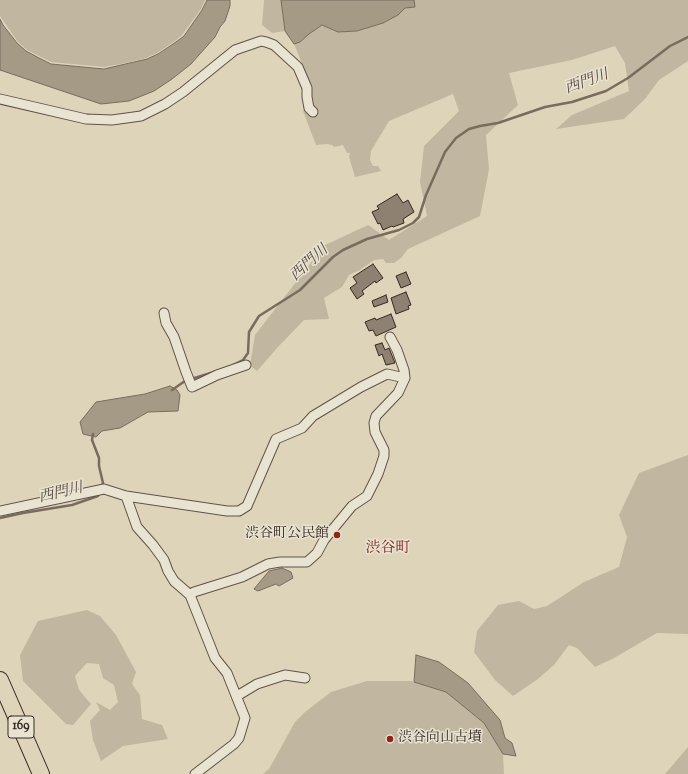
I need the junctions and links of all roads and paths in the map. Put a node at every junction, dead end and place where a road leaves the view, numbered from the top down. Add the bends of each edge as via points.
1 (0, 99) edge
2 (313, 112) dead end
3 (164, 313) dead end
4 (390, 337) dead end
5 (246, 365) dead end
6 (405, 378) junction
7 (126, 496) junction
8 (0, 511) edge
9 (190, 595) junction
10 (305, 678) dead end
11 (0, 680) edge
12 (237, 696) junction
13 (41, 774) edge
14 (195, 774) edge

1 - 2 street via 86,119 112,120 141,116 183,92 235,50 261,41 274,45 298,66 307,88 309,108
3 - 5 street via 192,387
4 - 6 street via 397,350
6 - 7 street via 387,374 313,416 302,428 276,439 247,506 239,511
6 - 9 street via 398,393 376,416 375,432 384,450 378,474 367,496 352,506 324,540 317,553 307,562 268,564 242,577
7 - 8 street via 100,489
7 - 9 street via 137,527 164,560 174,581
9 - 12 street via 215,658 227,673
10 - 12 street via 286,675 257,684
11 - 13 highway, 169
12 - 14 street via 245,718 239,738

